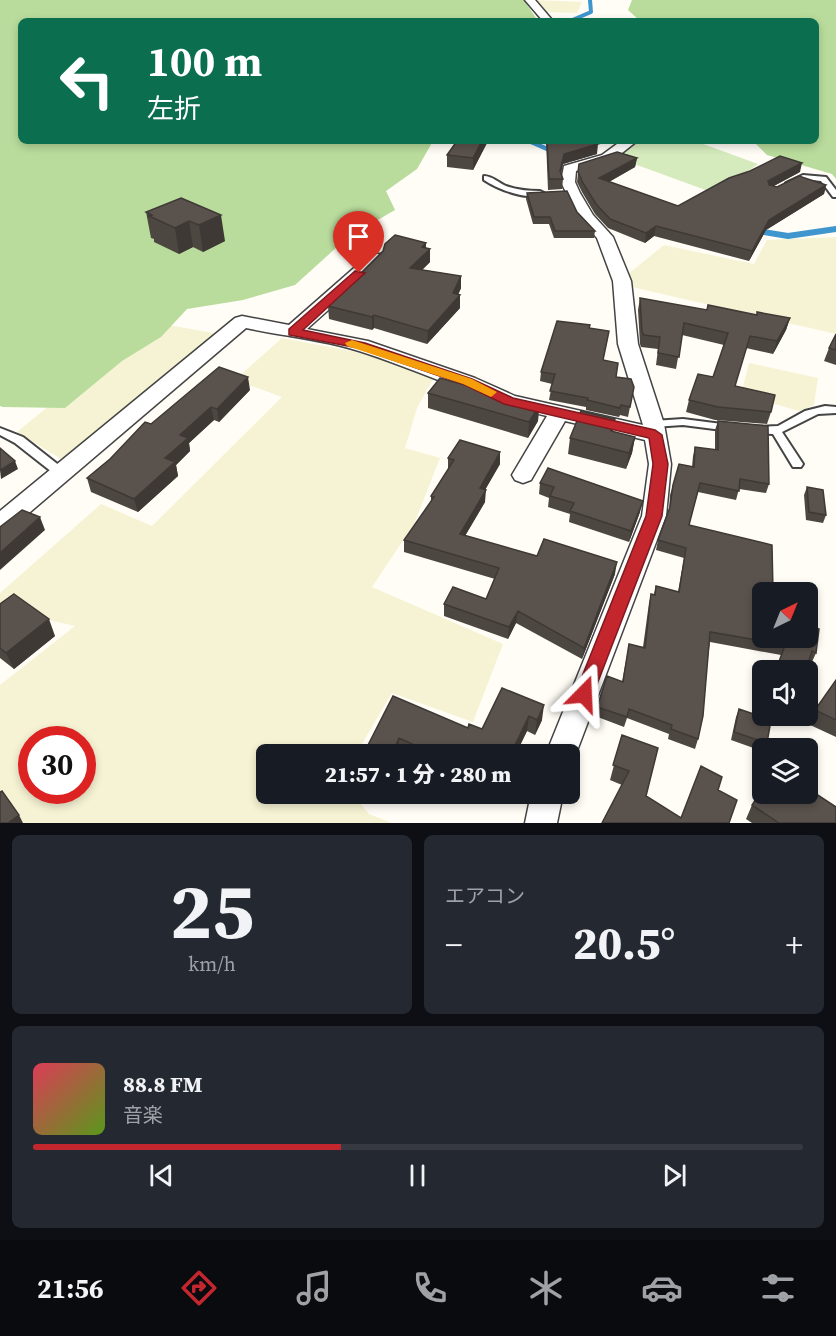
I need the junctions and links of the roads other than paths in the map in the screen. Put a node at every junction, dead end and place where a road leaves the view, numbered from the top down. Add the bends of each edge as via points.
1 (530, 0) edge
2 (545, 18) edge
3 (626, 144) edge
4 (487, 178) dead end
5 (782, 187) edge
6 (562, 193) junction
7 (836, 195) edge
8 (376, 258) edge
9 (293, 332) junction
10 (836, 410) edge
11 (559, 413) junction
12 (654, 430) junction
13 (0, 431) edge
14 (776, 431) junction
15 (797, 464) dead end
16 (61, 473) junction
17 (523, 475) dead end
18 (0, 524) edge
19 (565, 744) edge
20 (545, 804) edge
21 (541, 823) edge

1 - 2 street
3 - 6 street via 607,158 576,167
4 - 6 lane via 501,189 518,194
5 - 7 lane via 803,177 823,179
6 - 12 street via 605,237 622,281 628,344
8 - 9 street
9 - 11 street via 361,345 468,382 509,401
9 - 16 street via 242,322
10 - 14 lane via 806,414
11 - 12 street
11 - 17 street
12 - 14 lane via 683,423
12 - 19 street via 660,464 654,516
13 - 16 lane via 19,440
14 - 15 lane
16 - 18 street
20 - 21 street

